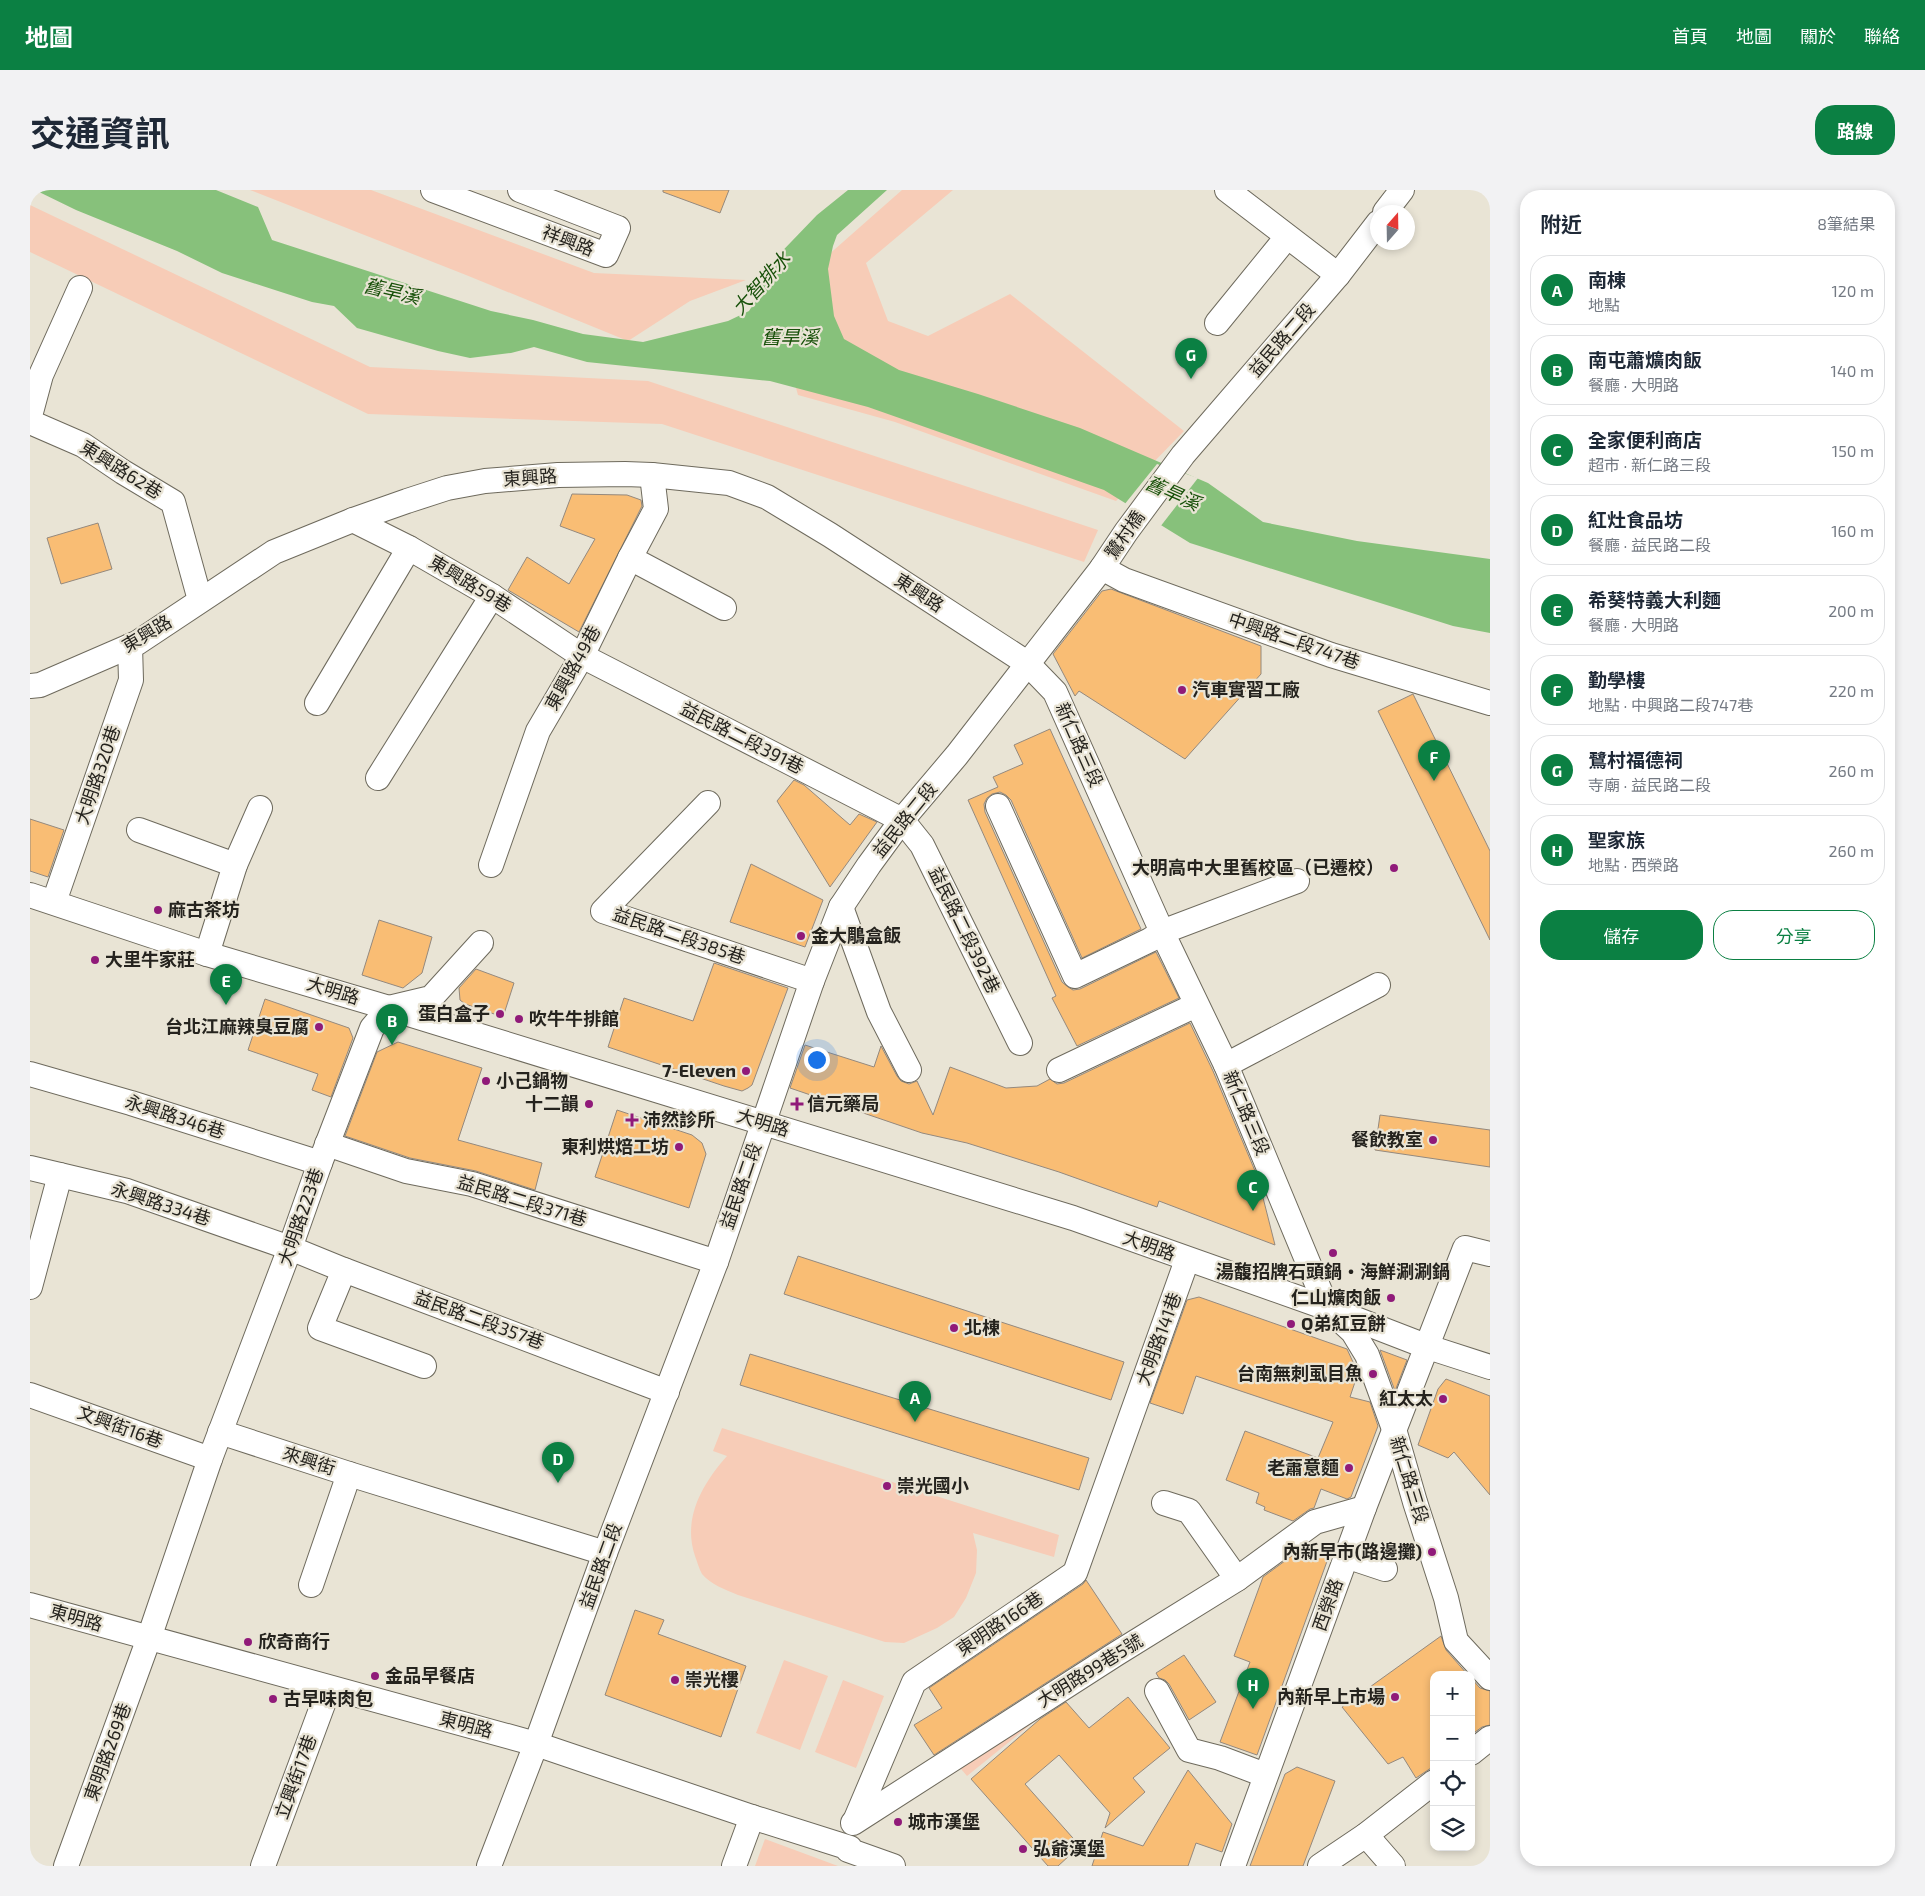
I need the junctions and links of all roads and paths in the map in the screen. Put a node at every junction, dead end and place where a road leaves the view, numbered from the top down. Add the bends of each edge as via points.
1 (433, 190) edge
2 (520, 190) edge
3 (1227, 190) edge
4 (1402, 190) edge
5 (1390, 205) edge
6 (1370, 233) edge
7 (1287, 237) junction
8 (1338, 275) junction
9 (80, 288) dead end
10 (1217, 323) dead end
11 (30, 416) edge
12 (30, 422) edge
13 (1183, 455) joint
14 (652, 474) junction
15 (354, 520) junction
16 (409, 548) junction
17 (630, 558) junction
18 (1102, 568) junction
19 (492, 596) junction
20 (200, 600) junction
21 (724, 608) dead end
22 (130, 646) junction
23 (582, 656) junction
24 (1028, 663) junction
25 (30, 686) edge
26 (1490, 703) edge
27 (317, 704) dead end
28 (378, 778) dead end
29 (708, 803) dead end
30 (998, 806) dead end
31 (260, 808) dead end
32 (902, 820) junction
33 (140, 830) dead end
34 (235, 865) junction
35 (491, 865) dead end
36 (1298, 881) dead end
37 (30, 895) edge
38 (54, 902) junction
39 (841, 907) junction
40 (1162, 932) junction
41 (481, 943) dead end
42 (207, 954) junction
43 (812, 981) junction
44 (1378, 985) dead end
45 (1196, 1004) junction
46 (389, 1008) junction
47 (1020, 1043) dead end
48 (1226, 1065) junction
49 (909, 1070) dead end
50 (1058, 1070) dead end
51 (30, 1074) edge
52 (763, 1124) junction
53 (323, 1154) junction
54 (30, 1168) edge
55 (60, 1175) junction
56 (290, 1248) junction
57 (1490, 1254) edge
58 (1187, 1260) junction
59 (716, 1262) junction
60 (344, 1270) junction
61 (30, 1287) edge
62 (1327, 1308) junction
63 (1428, 1347) junction
64 (424, 1366) dead end
65 (1490, 1368) edge
66 (667, 1392) junction
67 (30, 1395) edge
68 (1131, 1418) joint
69 (1394, 1429) junction
70 (220, 1432) junction
71 (210, 1459) junction
72 (349, 1474) junction
73 (1164, 1503) dead end
74 (1364, 1508) junction
75 (605, 1554) junction
76 (1346, 1556) junction
77 (1384, 1569) dead end
78 (1237, 1580) junction
79 (311, 1585) dead end
80 (30, 1605) edge
81 (150, 1638) junction
82 (1490, 1678) edge
83 (329, 1688) junction
84 (1157, 1691) dead end
85 (1490, 1738) edge
86 (536, 1744) junction
87 (1475, 1750) edge
88 (1265, 1775) junction
89 (1430, 1785) edge
90 (752, 1817) junction
91 (855, 1822) junction
92 (1366, 1835) junction
93 (850, 1848) junction
94 (68, 1866) edge
95 (263, 1866) edge
96 (489, 1866) edge
97 (734, 1866) edge
98 (893, 1866) edge
99 (1233, 1866) edge
100 (1320, 1866) edge
101 (1393, 1866) edge

1 - 2 street, 祥興路 via 606,255 618,228
3 - 7 street
4 - 5 street
6 - 8 street, 益民路二段
7 - 8 street
7 - 10 street
8 - 13 street, 益民路二段
9 - 11 street via 41,376
12 - 20 street, 東興路62巷 via 83,445 173,502
13 - 18 street, 鷺村橋
14 - 15 street, 東興路 via 485,481 447,488
14 - 17 street, 東興路49巷 via 656,509
14 - 24 street, 東興路 via 729,483 767,497
15 - 16 street, 東興路59巷
15 - 20 street, 東興路 via 274,552
16 - 19 street, 東興路59巷
16 - 27 street
17 - 21 street
17 - 23 street, 東興路49巷
18 - 24 street, 益民路二段
18 - 26 street, 中興路二段747巷 via 1124,580 1278,640
19 - 23 street, 東興路59巷
19 - 28 street
20 - 22 street, 東興路
22 - 25 street, 東興路 via 40,685
22 - 38 street, 大明路320巷 via 131,680
23 - 32 street, 益民路二段391巷
23 - 35 street, 東興路49巷 via 538,731
24 - 32 street, 益民路二段
24 - 40 street, 新仁路三段 via 1055,692
29 - 43 street, 益民路二段385巷 via 604,911
30 - 40 street via 1074,976
31 - 34 street
32 - 39 street, 益民路二段
32 - 47 street, 益民路二段392巷 via 922,845
33 - 34 street
34 - 42 street
36 - 40 street
37 - 38 street, 大明路
38 - 42 street, 大明路
39 - 43 street, 益民路二段
39 - 49 street via 879,1012
40 - 45 street, 新仁路三段
41 - 46 street via 431,998
42 - 46 street, 大明路
43 - 52 street, 益民路二段
44 - 48 street
45 - 48 street, 新仁路三段
45 - 50 street
46 - 52 street, 大明路
46 - 53 street, 大明路223巷 via 372,1028
48 - 62 street, 新仁路三段
51 - 53 street, 永興路346巷
52 - 58 street, 大明路 via 1073,1218
52 - 59 street, 益民路二段
53 - 56 street, 大明路223巷
53 - 59 street, 益民路二段371巷 via 472,1184
54 - 55 street, 永興路334巷
55 - 56 street, 永興路334巷 via 127,1191
55 - 61 street
56 - 60 street, 益民路二段357巷
56 - 70 street, 大明路223巷
57 - 63 street, 西榮路 via 1465,1248
58 - 62 street, 大明路
58 - 68 street, 大明路141巷
59 - 66 street, 益民路二段
60 - 64 street via 320,1328
60 - 66 street, 益民路二段357巷
62 - 63 street, 大明路
62 - 69 street, 新仁路三段 via 1353,1332 1367,1355
63 - 65 street, 大明路
63 - 69 street, 西榮路
66 - 75 street, 益民路二段
67 - 71 street, 文興街16巷
68 - 91 street, 東明路166巷 via 1075,1573 914,1682
69 - 74 street, 西榮路
69 - 82 street, 新仁路三段 via 1456,1641
70 - 71 street
70 - 72 street, 來興街
71 - 81 street
72 - 75 street, 來興街
72 - 79 street
73 - 78 street via 1189,1511
74 - 76 street, 西榮路
74 - 78 street, 大明路99巷5號 via 1315,1522
75 - 86 street, 益民路二段
76 - 77 street
76 - 88 street, 西榮路
78 - 91 street, 大明路99巷5號
80 - 81 street, 東明路
81 - 83 street, 東明路
81 - 94 street, 東明路269巷
83 - 86 street, 東明路
83 - 95 street, 立興街17巷
84 - 88 street via 1189,1750
85 - 87 street
86 - 90 street, 東明路
86 - 96 street, 益民路二段
88 - 99 street, 西榮路
89 - 92 street
90 - 93 street, 東明路
90 - 97 street
91 - 93 street, 大明路99巷5號 via 837,1833
92 - 100 street
92 - 101 street
93 - 98 street, 東明路 via 848,1850

